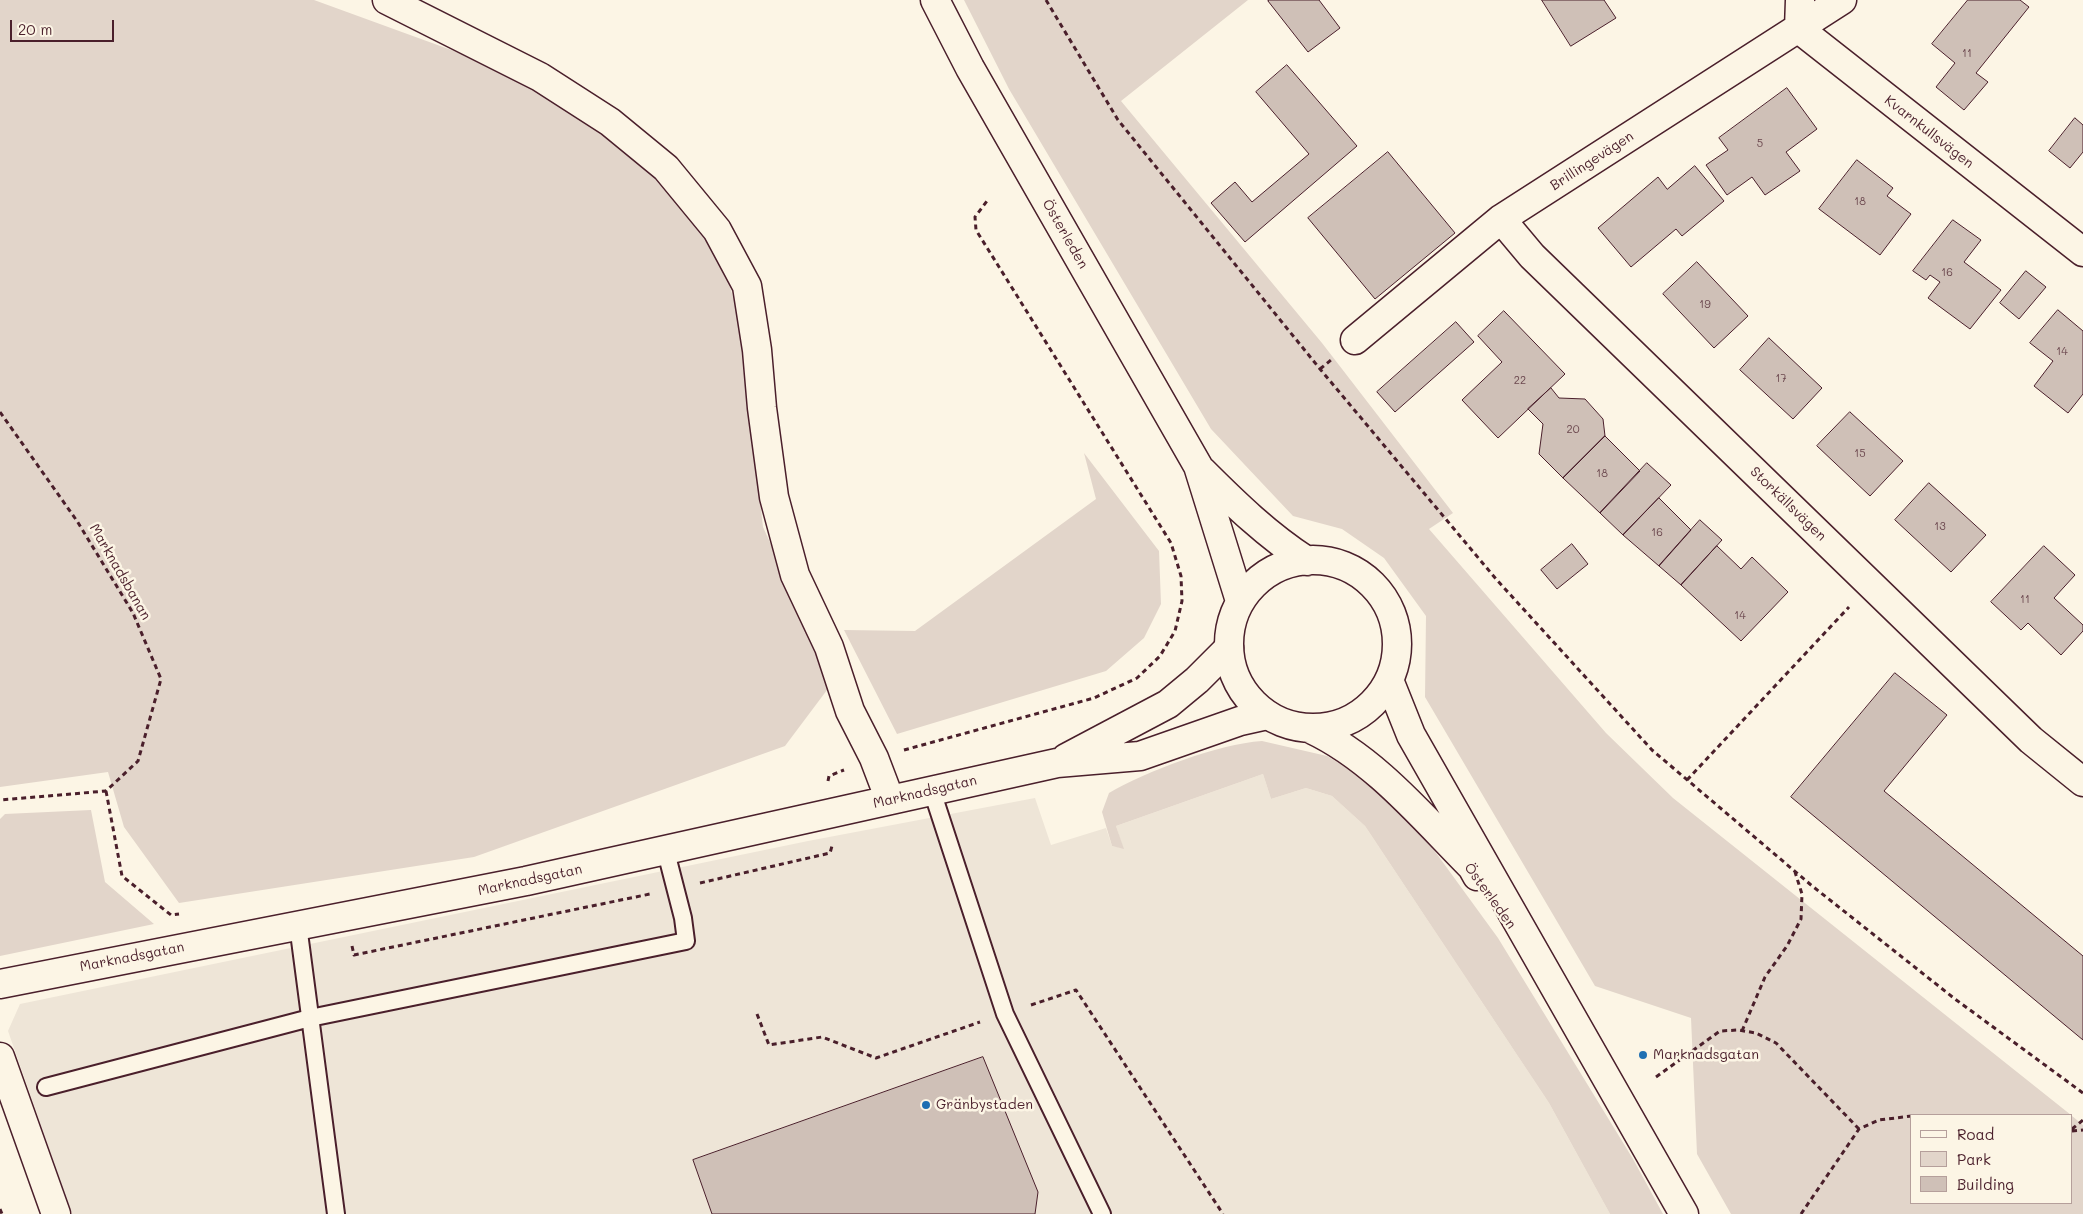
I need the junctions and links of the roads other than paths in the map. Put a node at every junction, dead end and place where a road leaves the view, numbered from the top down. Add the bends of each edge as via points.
1 (387, 0) edge
2 (935, 0) edge
3 (1800, 0) edge
4 (1842, 0) edge
5 (1799, 29) junction
6 (1501, 218) junction
7 (2083, 252) edge
8 (1356, 340) dead end
9 (1198, 466) junction
10 (1307, 561) junction
11 (1240, 601) junction
12 (1229, 648) junction
13 (1389, 680) junction
14 (1267, 715) junction
15 (1312, 728) junction
16 (1057, 763) junction
17 (2083, 782) edge
18 (932, 790) junction
19 (890, 800) junction
20 (666, 852) junction
21 (298, 925) junction
22 (0, 984) edge
23 (310, 1018) junction
24 (1592, 1054) junction
25 (0, 1057) edge
26 (46, 1087) dead end
27 (56, 1214) edge
28 (336, 1214) edge
29 (1102, 1214) edge
30 (1684, 1214) edge

1 - 19 street via 540,77 610,122 666,168 717,230 747,286 774,497 795,575 829,646 850,711 874,758
2 - 9 street, Österleden via 970,68
3 - 5 street
4 - 5 street, Brillingevägen
5 - 6 street, Brillingevägen
5 - 7 street, Kvarnkullsvägen
6 - 8 street, Brillingevägen
6 - 17 street, Storkällsvägen via 1532,256 1870,584 2031,740
9 - 10 street, Österleden via 1276,541
9 - 11 street, Österleden
10 - 11 street via 1268,573
10 - 13 street via 1345,567 1362,576 1387,605 1397,643
11 - 12 street via 1230,631
12 - 14 street via 1239,686
12 - 16 street, Marknadsgatan via 1168,704
13 - 15 street via 1376,700 1357,716 1335,726
13 - 24 street, Österleden via 1411,735
14 - 15 street via 1288,724
14 - 16 street, Marknadsgatan via 1240,721 1140,756
15 - 24 street, Österleden via 1331,738 1380,775 1472,867 1549,981
16 - 18 street, Marknadsgatan
18 - 19 street, Marknadsgatan
18 - 29 lane via 1005,1014
19 - 20 street, Marknadsgatan
20 - 21 street, Marknadsgatan
20 - 23 lane via 686,941
21 - 22 street, Marknadsgatan
21 - 23 lane
23 - 26 lane
23 - 28 lane
24 - 30 street, Österleden
25 - 27 street

